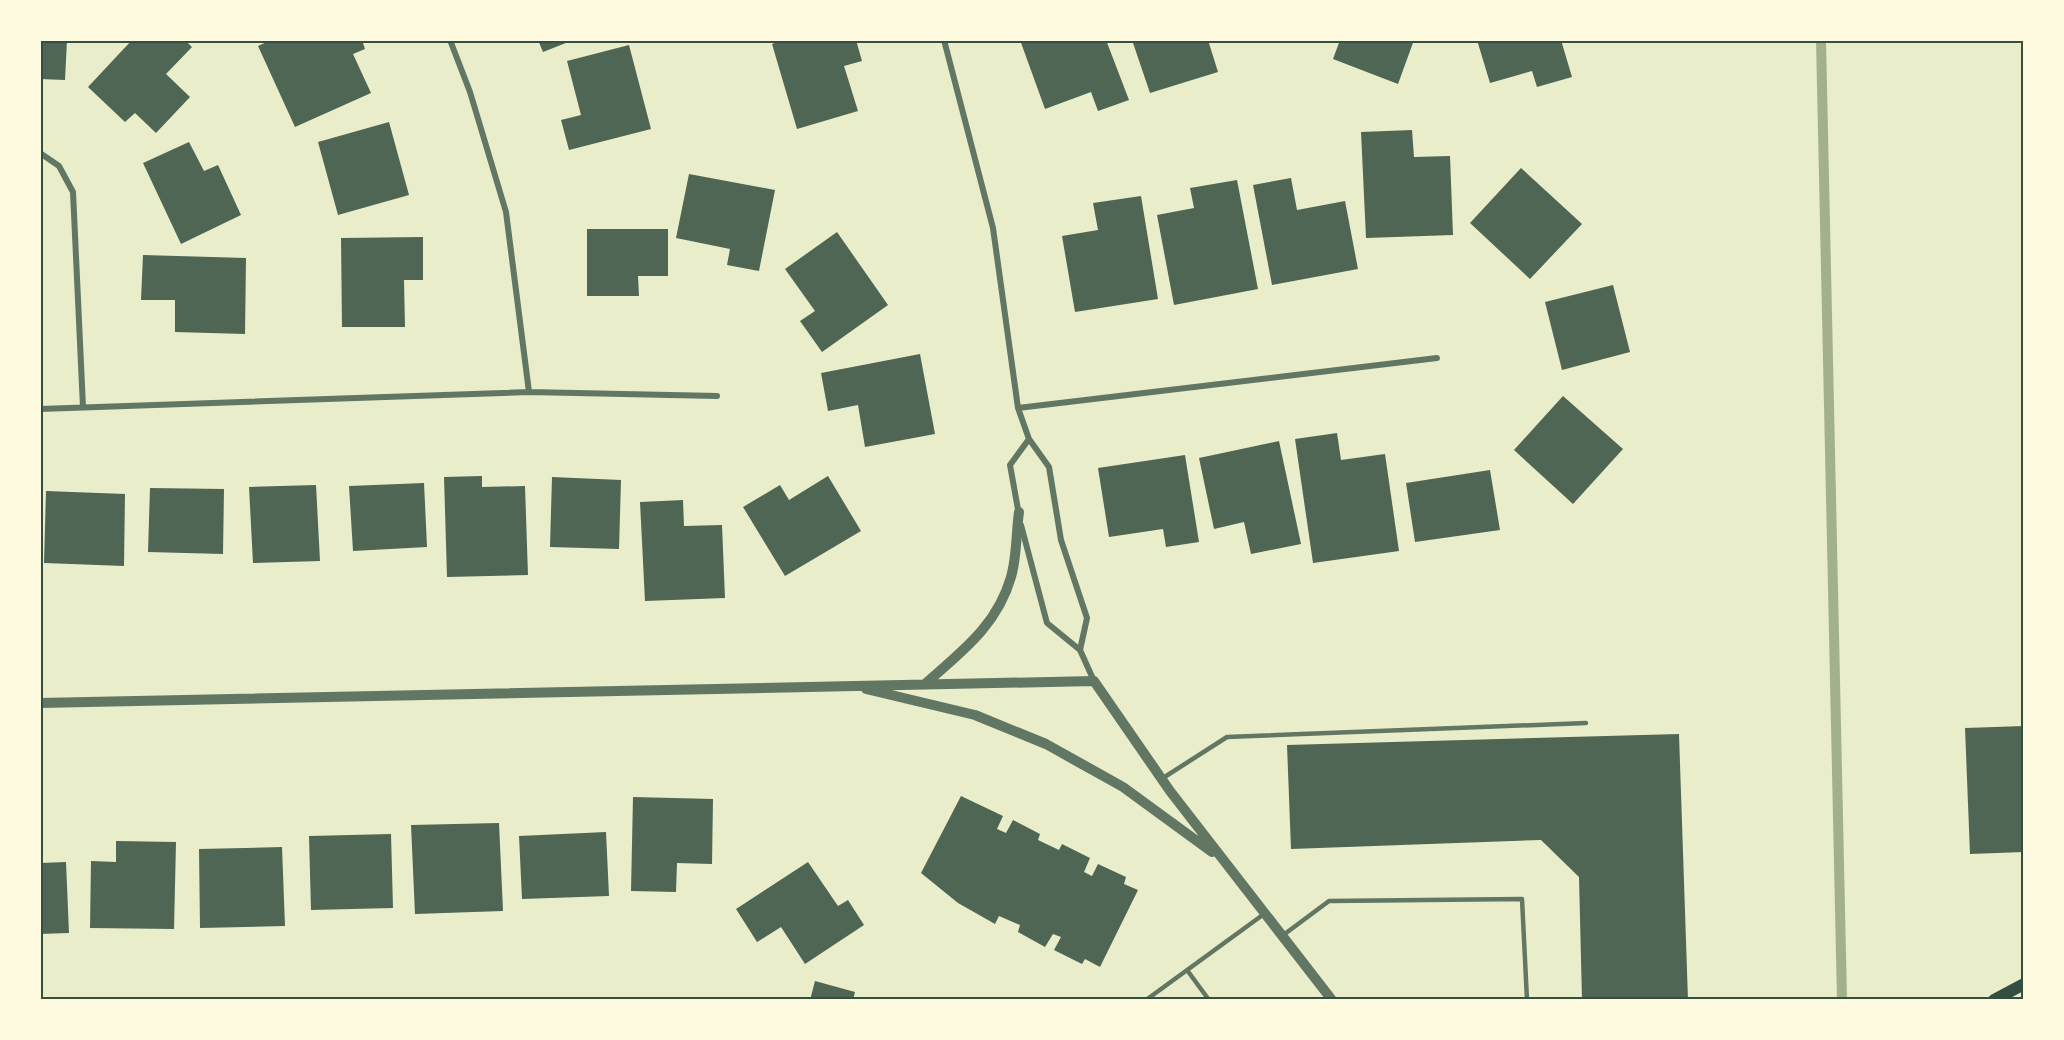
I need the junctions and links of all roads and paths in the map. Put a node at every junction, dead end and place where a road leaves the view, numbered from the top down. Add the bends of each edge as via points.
1 (450, 40) edge
2 (944, 40) edge
3 (40, 153) edge
4 (1437, 358) dead end
5 (529, 392) junction
6 (717, 396) dead end
7 (83, 407) junction
8 (1018, 408) junction
9 (40, 409) edge
10 (1029, 439) junction
11 (1019, 512) junction
12 (1080, 650) junction
13 (1094, 681) junction
14 (925, 684) junction
15 (851, 686) junction
16 (40, 703) edge
17 (1586, 723) dead end
18 (1161, 780) junction
19 (1223, 860) junction
20 (1264, 914) junction
21 (1282, 936) junction
22 (1186, 970) junction
23 (2024, 984) edge
24 (1146, 999) edge
25 (1209, 999) edge
26 (1332, 999) edge
27 (1526, 999) edge
28 (1994, 999) edge

1 - 5 street via 506,212
2 - 8 street via 993,228
3 - 7 street via 59,166 74,192
4 - 8 street
5 - 6 street
5 - 7 street
7 - 9 street
8 - 10 street
10 - 11 street via 1010,465
10 - 12 street via 1049,467 1061,540 1087,618
11 - 12 street via 1047,623
11 - 14 street via 1011,576 994,616 970,644
12 - 13 street
13 - 14 street
13 - 18 street
14 - 15 street
15 - 16 street
15 - 19 street via 975,715 1046,744 1124,787
17 - 18 lane via 1227,737
18 - 19 street
19 - 20 street
20 - 21 street
20 - 22 lane
21 - 26 street
21 - 27 lane via 1329,901 1522,899
22 - 24 lane
22 - 25 lane
23 - 28 main road

